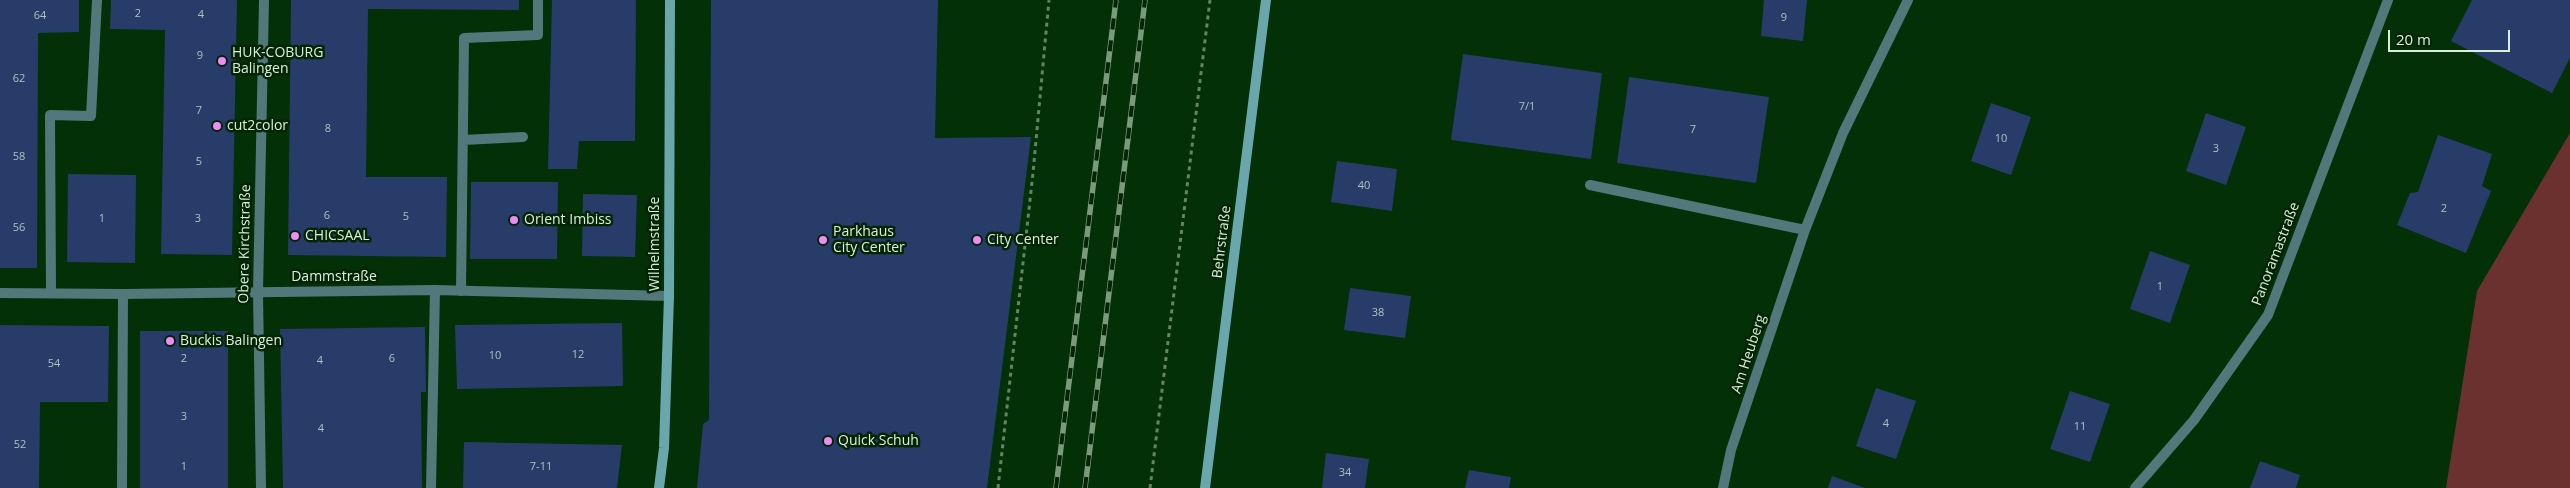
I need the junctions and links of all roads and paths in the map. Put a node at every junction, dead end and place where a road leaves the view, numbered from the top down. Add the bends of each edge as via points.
1 (97, 0) edge
2 (264, 0) edge
3 (538, 0) edge
4 (670, 0) edge
5 (1049, 0) edge
6 (1210, 0) edge
7 (1266, 0) edge
8 (1908, 0) edge
9 (2388, 0) edge
10 (523, 137) dead end
11 (463, 140) junction
12 (1590, 185) dead end
13 (1805, 230) junction
14 (435, 290) junction
15 (461, 291) junction
16 (0, 292) edge
17 (51, 292) junction
18 (258, 292) junction
19 (122, 294) junction
20 (669, 296) junction
21 (122, 488) edge
22 (261, 488) edge
23 (431, 488) edge
24 (658, 488) edge
25 (998, 488) edge
26 (1150, 488) edge
27 (1205, 488) edge
28 (1723, 488) edge
29 (2135, 488) edge

1 - 17 street via 91,116 50,115
2 - 18 street, Obere Kirchstraße
3 - 11 street via 538,35 464,38
4 - 20 street, Wilhelmstraße
5 - 25 path via 1034,173
6 - 26 path
7 - 27 street, Behrstraße
8 - 13 street, Am Heuberg via 1843,133
9 - 29 street, Panoramastraße via 2268,315 2194,420
10 - 11 street
11 - 15 street
12 - 13 street
13 - 28 street, Am Heuberg via 1731,450
14 - 15 street, Dammstraße
14 - 18 street, Dammstraße
14 - 23 street
15 - 20 street, Dammstraße
16 - 17 street, Dammstraße
17 - 19 street, Dammstraße
18 - 19 street, Dammstraße
18 - 22 street, Obere Kirchstraße
19 - 21 street
20 - 24 street, Wilhelmstraße via 664,448

